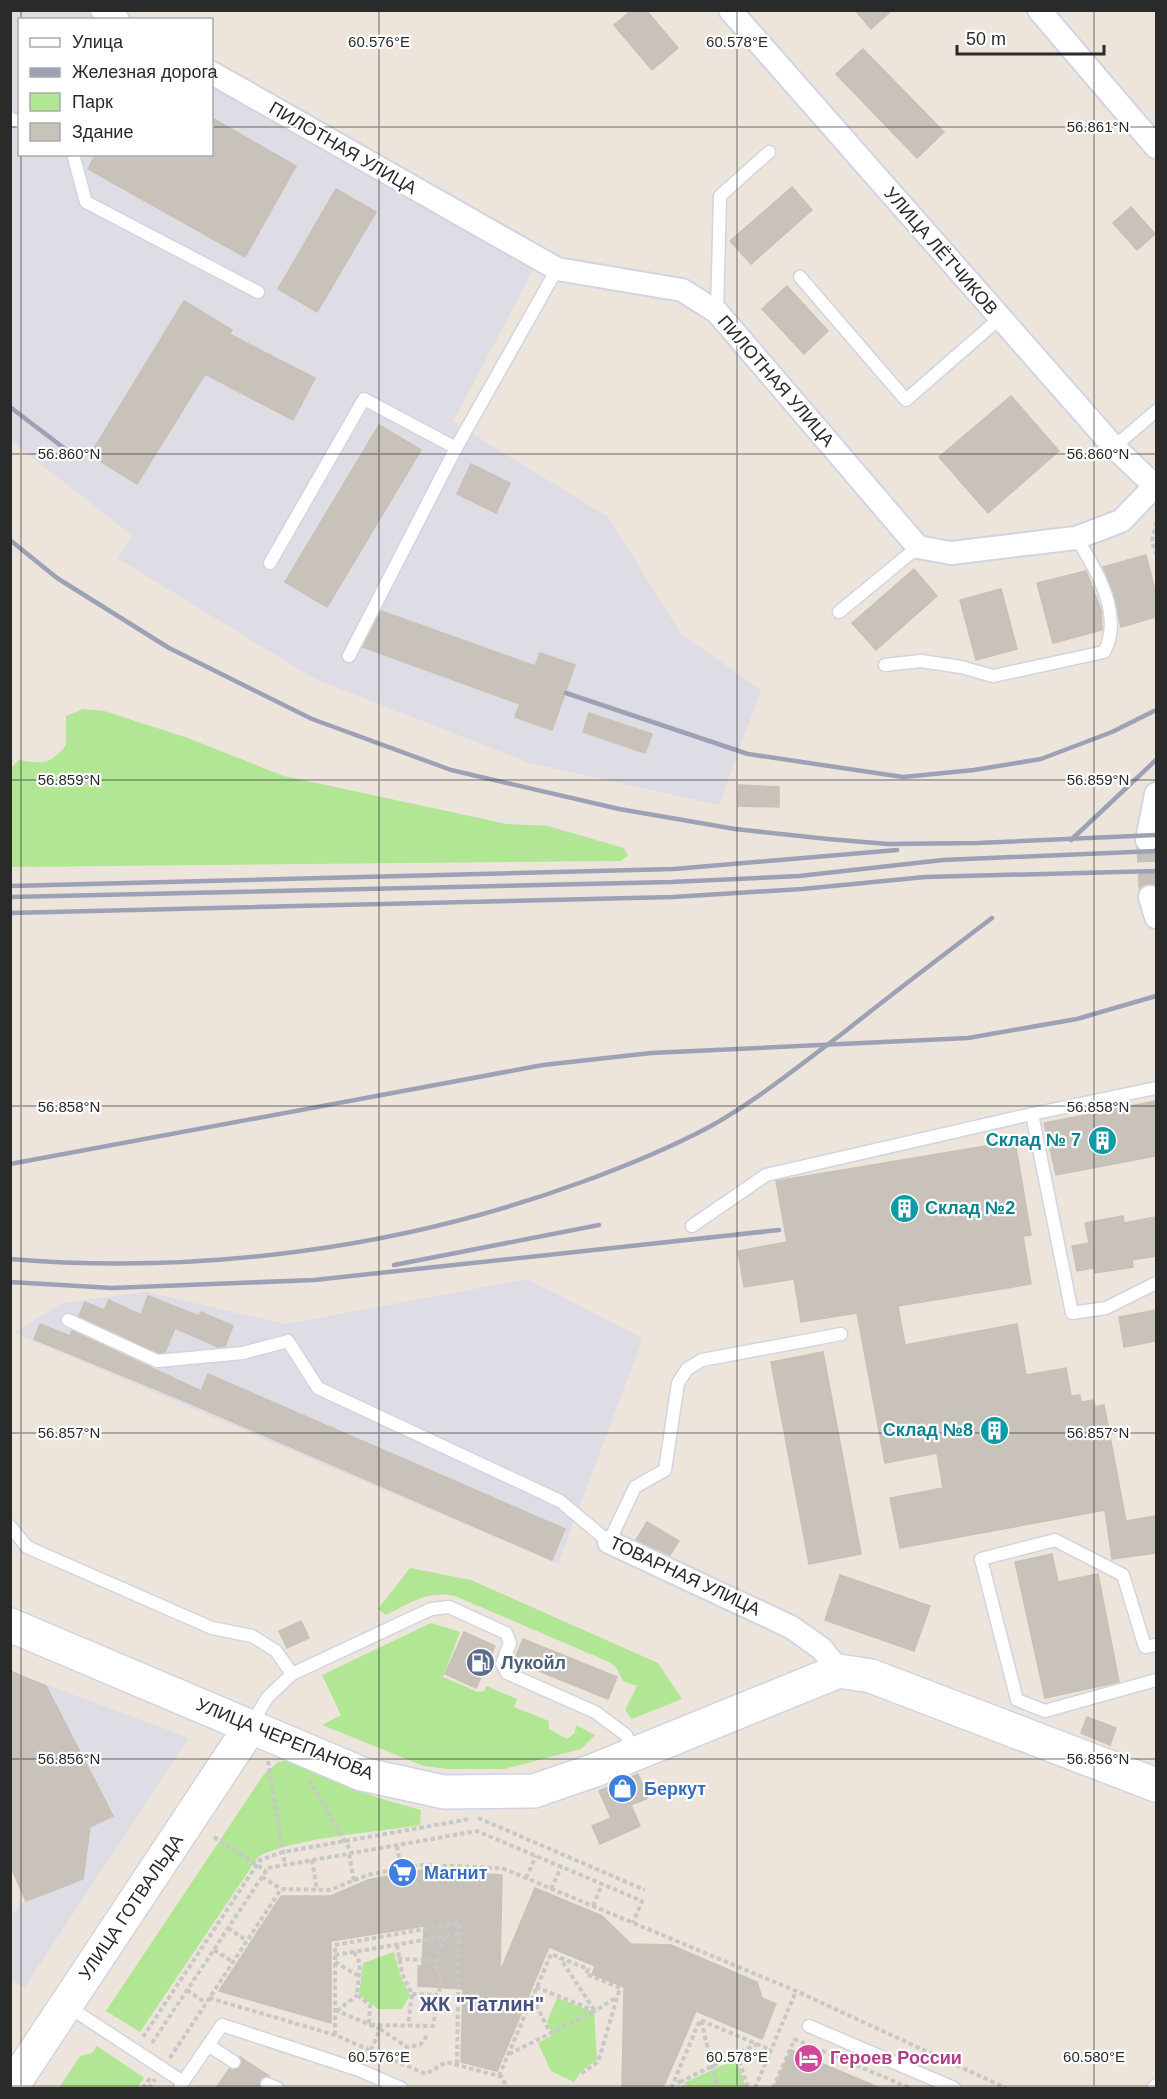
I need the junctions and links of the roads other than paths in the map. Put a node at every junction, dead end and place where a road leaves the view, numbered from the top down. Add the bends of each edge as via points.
1 (102, 10) edge
2 (730, 10) edge
3 (1039, 10) edge
4 (115, 18) edge
5 (213, 74) edge
6 (1156, 147) edge
7 (769, 152) dead end
8 (74, 156) edge
9 (557, 269) junction
10 (800, 277) dead end
11 (258, 292) dead end
12 (717, 312) junction
13 (1000, 318) junction
14 (1156, 411) edge
15 (1114, 447) junction
16 (456, 448) junction
17 (1156, 486) edge
18 (1076, 538) junction
19 (918, 547) junction
20 (270, 562) dead end
21 (839, 612) dead end
22 (349, 656) dead end
23 (885, 665) dead end
24 (1156, 794) edge
25 (1147, 840) tunnel mouth
26 (1156, 1088) edge
27 (1032, 1114) junction
28 (692, 1226) dead end
29 (1156, 1283) edge
30 (68, 1320) dead end
31 (841, 1334) dead end
32 (10, 1526) edge
33 (609, 1542) junction
34 (10, 1625) edge
35 (1156, 1645) edge
36 (839, 1671) junction
37 (292, 1674) junction
38 (1156, 1680) edge
39 (251, 1726) junction
40 (634, 1755) junction
41 (1156, 1785) edge
42 (65, 2005) junction
43 (809, 2026) road end
44 (208, 2045) junction
45 (234, 2062) dead end
46 (182, 2085) edge
47 (1156, 2085) edge
48 (11, 2088) edge
49 (401, 2088) edge
50 (954, 2088) edge
51 (1153, 2088) edge

1 - 4 street
2 - 13 street, УЛИЦА ЛЁТЧИКОВ
3 - 6 street
5 - 9 street, ПИЛОТНАЯ УЛИЦА
7 - 12 lane via 720,196
8 - 11 lane via 86,202
9 - 12 street, ПИЛОТНАЯ УЛИЦА via 682,290
9 - 16 lane
10 - 13 lane via 906,400
12 - 19 street, ПИЛОТНАЯ УЛИЦА
13 - 15 street, УЛИЦА ЛЁТЧИКОВ
14 - 15 lane
15 - 17 street, УЛИЦА ЛЁТЧИКОВ
16 - 20 lane via 364,399
16 - 22 lane
17 - 18 street via 1121,521
18 - 19 street via 951,553
18 - 23 lane via 1098,572 1109,615 1111,639 1104,652 993,675 921,661
19 - 21 lane
24 - 25 street
26 - 27 lane
27 - 28 lane via 766,1175
27 - 29 lane via 1072,1313 1106,1308
30 - 33 lane, ТОВАРНАЯ УЛИЦА via 157,1361 243,1353 288,1341 318,1388 560,1501
31 - 33 lane via 702,1360 687,1369 678,1383 665,1470 635,1487
32 - 37 lane via 27,1547 212,1628 252,1636 276,1651
33 - 36 street, ТОВАРНАЯ УЛИЦА via 791,1627 822,1648
34 - 39 main road, УЛИЦА ЧЕРЕПАНОВА
35 - 38 lane via 1145,1647 1123,1575 1055,1540 981,1559 1017,1700 1045,1711
36 - 40 main road, УЛИЦА ЧЕРЕПАНОВА
36 - 41 main road via 871,1676
37 - 39 lane via 267,1698
37 - 40 lane via 431,1609 449,1607 506,1633 510,1643 502,1664 507,1673 595,1712 626,1735
39 - 40 main road, УЛИЦА ЧЕРЕПАНОВА via 362,1774 444,1792 534,1791
39 - 42 main road, УЛИЦА ГОТВАЛЬДА
42 - 46 lane
42 - 48 main road, УЛИЦА ГОТВАЛЬДА
43 - 50 lane
44 - 45 lane
44 - 46 lane
44 - 49 lane via 222,2025 359,2070
47 - 51 lane

